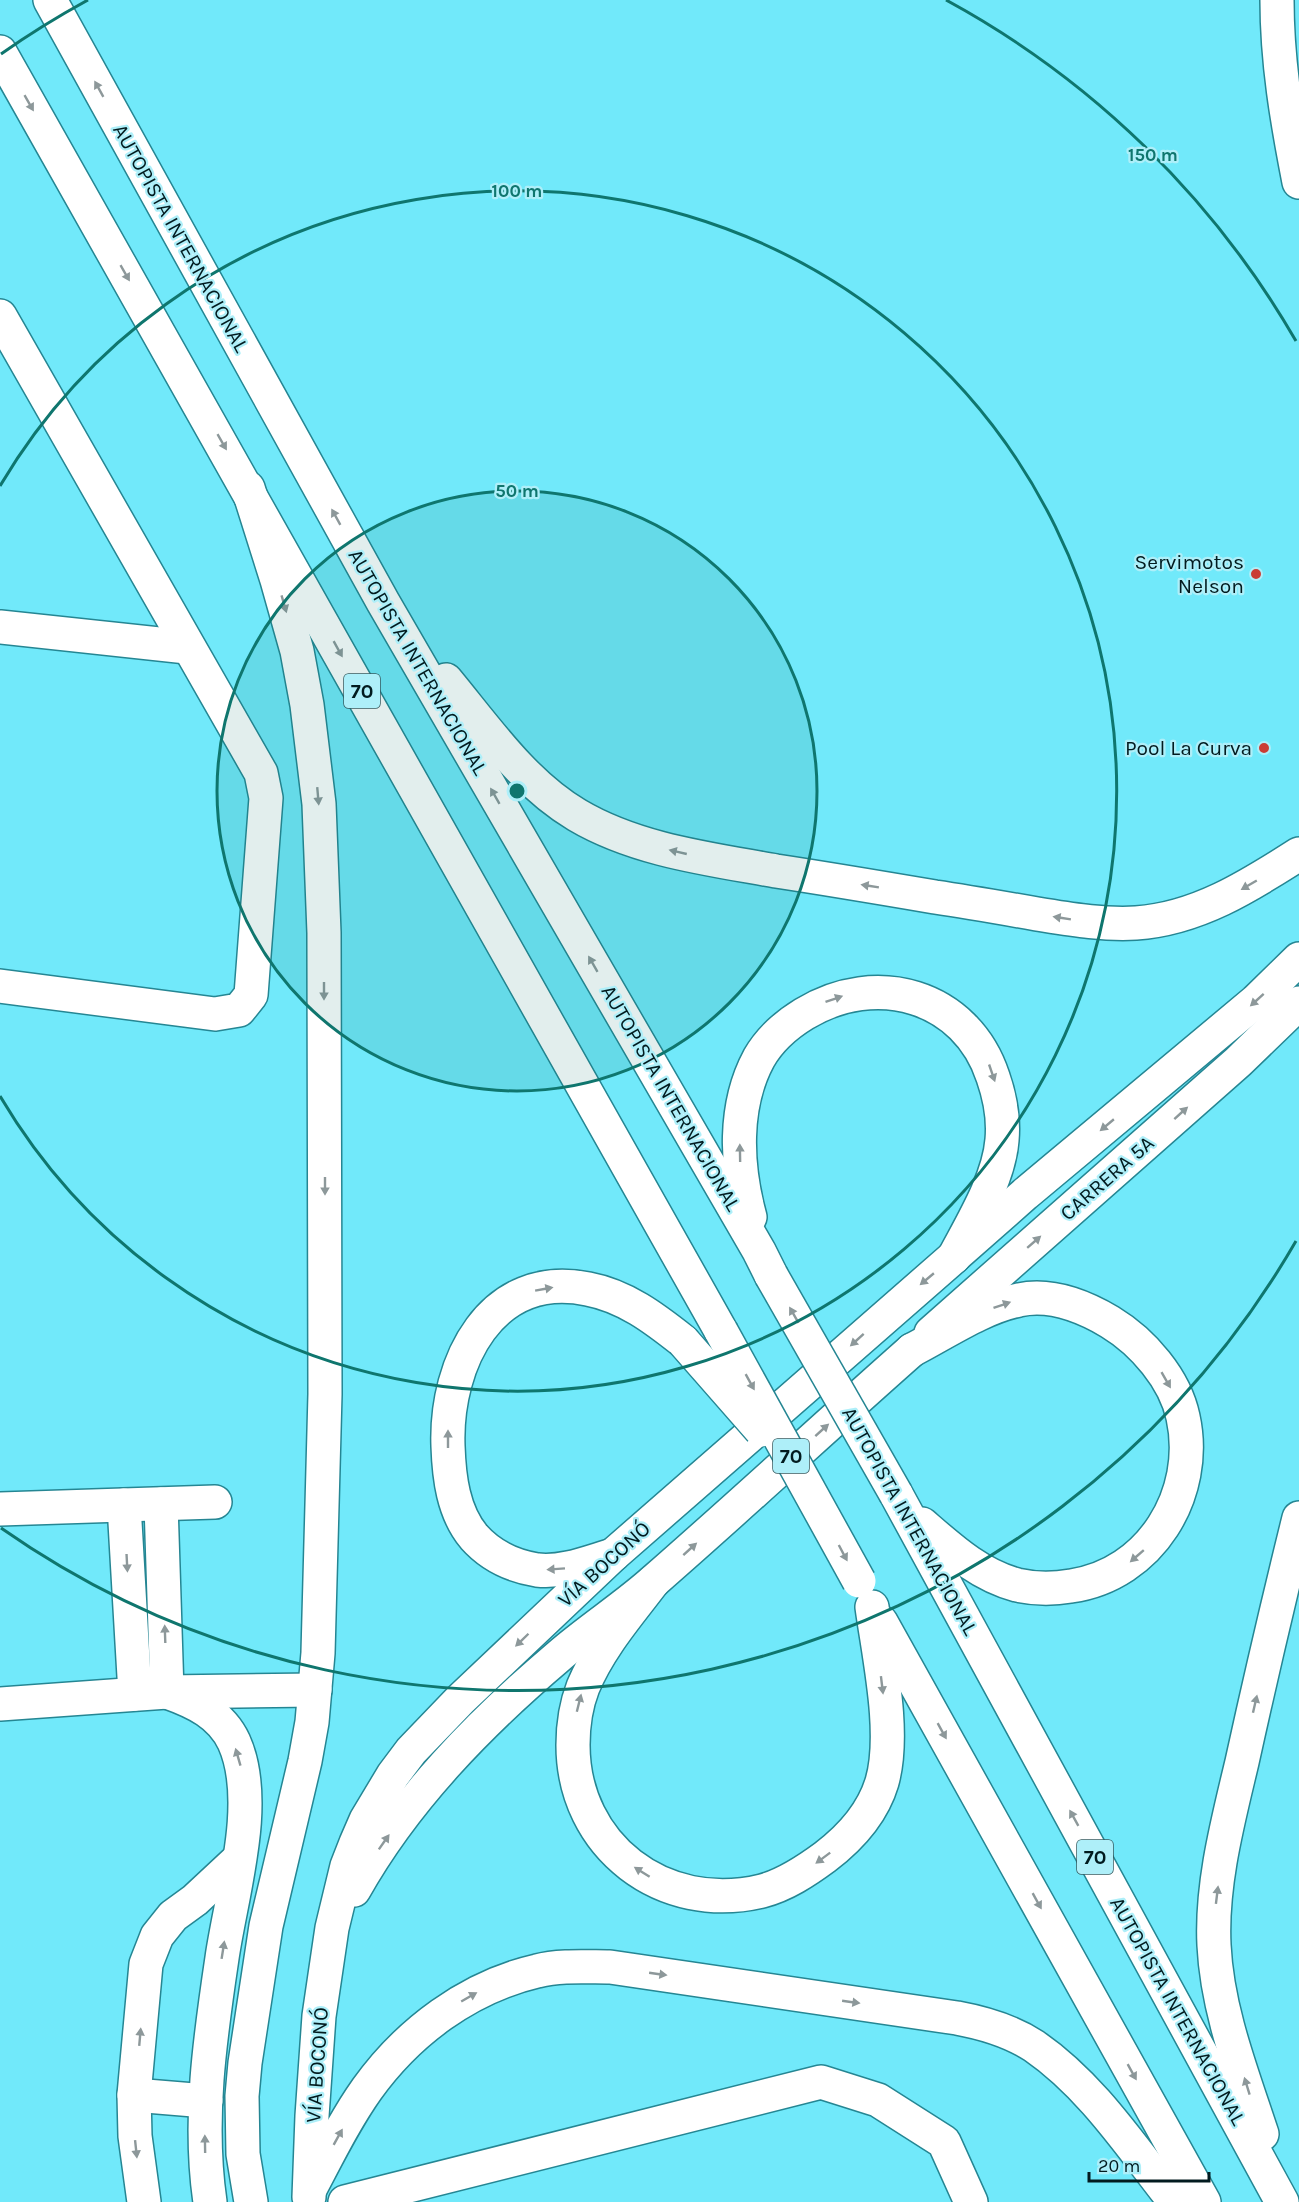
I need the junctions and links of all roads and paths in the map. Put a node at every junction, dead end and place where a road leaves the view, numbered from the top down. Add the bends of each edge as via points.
1 (50, 0) edge
2 (1277, 0) edge
3 (0, 52) edge
4 (1299, 182) edge
5 (0, 316) edge
6 (248, 488) junction
7 (382, 602) junction
8 (0, 627) edge
9 (187, 647) junction
10 (1299, 854) edge
11 (1299, 959) edge
12 (0, 986) edge
13 (1299, 1003) edge
14 (954, 1257) junction
15 (765, 1263) junction
16 (912, 1350) junction
17 (805, 1481) junction
18 (215, 1502) dead end
19 (902, 1503) junction
20 (161, 1504) junction
21 (124, 1505) junction
22 (0, 1509) edge
23 (1299, 1518) edge
24 (613, 1554) junction
25 (653, 1582) junction
26 (866, 1594) junction
27 (315, 1690) junction
28 (167, 1692) junction
29 (135, 1694) junction
30 (0, 1704) edge
31 (239, 1859) junction
32 (332, 1928) junction
33 (134, 2096) junction
34 (206, 2101) junction
35 (309, 2195) edge
36 (144, 2202) edge
37 (210, 2202) edge
38 (251, 2202) edge
39 (345, 2202) edge
40 (971, 2202) edge
41 (1175, 2202) edge
42 (1204, 2202) edge
43 (1282, 2202) edge

7 -> 1 main road, AUTOPISTA INTERNACIONAL / 70
2 - 4 main road via 1281,84
3 -> 6 main road, 70
5 - 9 main road
6 -> 17 main road, 70, bridge
6 -> 27 main road via 297,651 319,804 324,933 325,1383
10 -> 7 main road via 1209,905 1157,920 1122,923 995,907 737,864 654,846 592,823 540,788
15 -> 7 main road, AUTOPISTA INTERNACIONAL / 70
8 - 9 main road
9 - 12 main road via 261,773 266,798 251,995 239,1010 215,1014
11 -> 14 main road, CARRERA 5A via 1256,1001
16 -> 13 main road, CARRERA 5A via 1238,1062
15 -> 14 main road via 742,1182 740,1161 741,1115 753,1072 773,1038 797,1018 831,999 870,991 911,996 949,1014 980,1047 997,1090 1002,1114 997,1162 974,1222
14 -> 24 main road, VÍA BOCONÓ
19 -> 15 main road, AUTOPISTA INTERNACIONAL / 70, bridge
16 -> 19 main road via 988,1310 1012,1302 1034,1298 1072,1304 1118,1327 1147,1353 1164,1376 1183,1415 1186,1464 1178,1497 1158,1535 1122,1568 1081,1585 1045,1588 1000,1579 971,1564
25 -> 16 main road, VÍA BOCONÓ
24 -> 17 main road, bridge via 560,1570 539,1570 507,1561 473,1536 459,1510 451,1486 447,1432 459,1371 492,1314 523,1294 546,1287 579,1287 609,1294 653,1318 683,1341
17 -> 26 main road, 70, bridge
18 - 20 main road
43 -> 19 main road, AUTOPISTA INTERNACIONAL / 70
20 - 21 main road
28 -> 20 main road
21 - 22 main road
21 -> 29 main road
43 -> 23 main road via 1225,2014 1214,1927 1235,1791
24 -> 32 main road, VÍA BOCONÓ via 411,1751 370,1812 356,1843
26 -> 25 main road via 887,1725 884,1774 873,1802 844,1840 797,1876 763,1891 725,1896 666,1885 646,1875 607,1844 585,1810 574,1774 573,1736 582,1689 606,1645
32 -> 25 main road, VÍA BOCONÓ via 364,1871 400,1820 469,1740 560,1654
26 -> 42 main road, 70
27 - 28 main road
27 - 38 main road via 305,1761 266,1926 245,2063 243,2145
28 - 29 main road
31 -> 28 main road via 243,1775 234,1742 213,1715
29 - 30 main road
33 -> 31 main road via 146,1964 157,1936 173,1916
34 -> 31 main road via 221,1959
32 - 35 main road, VÍA BOCONÓ via 319,2016
33 - 34 main road
33 -> 36 main road
37 -> 34 main road
35 -> 41 main road via 367,2090 429,2023 493,1985 538,1970 610,1967 957,2018 1011,2034 1033,2046 1075,2080
39 - 40 main road via 821,2082 878,2100 944,2142

